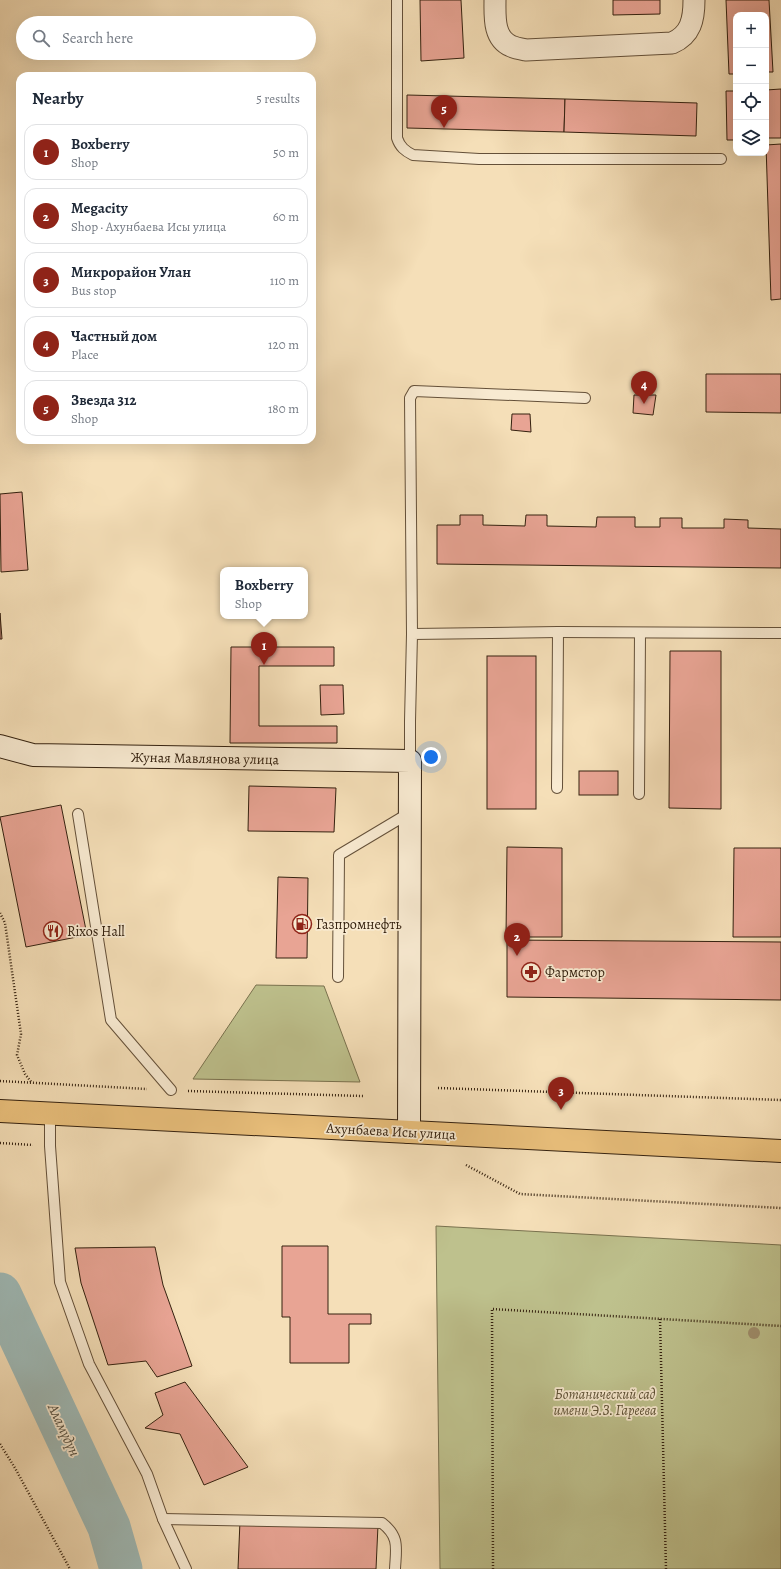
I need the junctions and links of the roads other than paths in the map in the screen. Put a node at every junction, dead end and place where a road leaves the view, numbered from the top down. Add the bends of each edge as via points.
1 (397, 0) edge
2 (495, 0) edge
3 (694, 0) edge
4 (722, 159) dead end
5 (585, 398) dead end
6 (558, 632) junction
7 (640, 633) junction
8 (781, 633) edge
9 (412, 634) junction
10 (0, 746) edge
11 (410, 761) junction
12 (557, 788) dead end
13 (639, 794) dead end
14 (411, 812) junction
15 (78, 814) dead end
16 (338, 977) dead end
17 (172, 1090) road end
18 (0, 1111) edge
19 (43, 1113) junction
20 (409, 1132) junction
21 (781, 1151) edge
22 (163, 1519) junction
23 (186, 1569) edge
24 (395, 1569) edge

1 - 4 lane via 397,138 399,145 406,152 413,155 479,159
2 - 3 street via 495,23 498,33 510,46 526,50 672,42 681,39 692,22
5 - 9 lane via 414,391 411,395
6 - 7 lane
6 - 9 lane
6 - 12 lane
7 - 8 lane
7 - 13 lane
9 - 11 lane
10 - 11 street, Жуная Мавлянова улица via 33,755
11 - 14 street
14 - 16 lane via 339,855
14 - 20 street
15 - 17 lane via 111,1020
18 - 19 main road, Ахунбаева Исы улица
19 - 20 main road, Ахунбаева Исы улица
19 - 22 lane via 50,1146 60,1282 89,1364 147,1474
20 - 21 main road, Ахунбаева Исы улица
22 - 23 lane
22 - 24 lane via 382,1523 391,1530 396,1540

